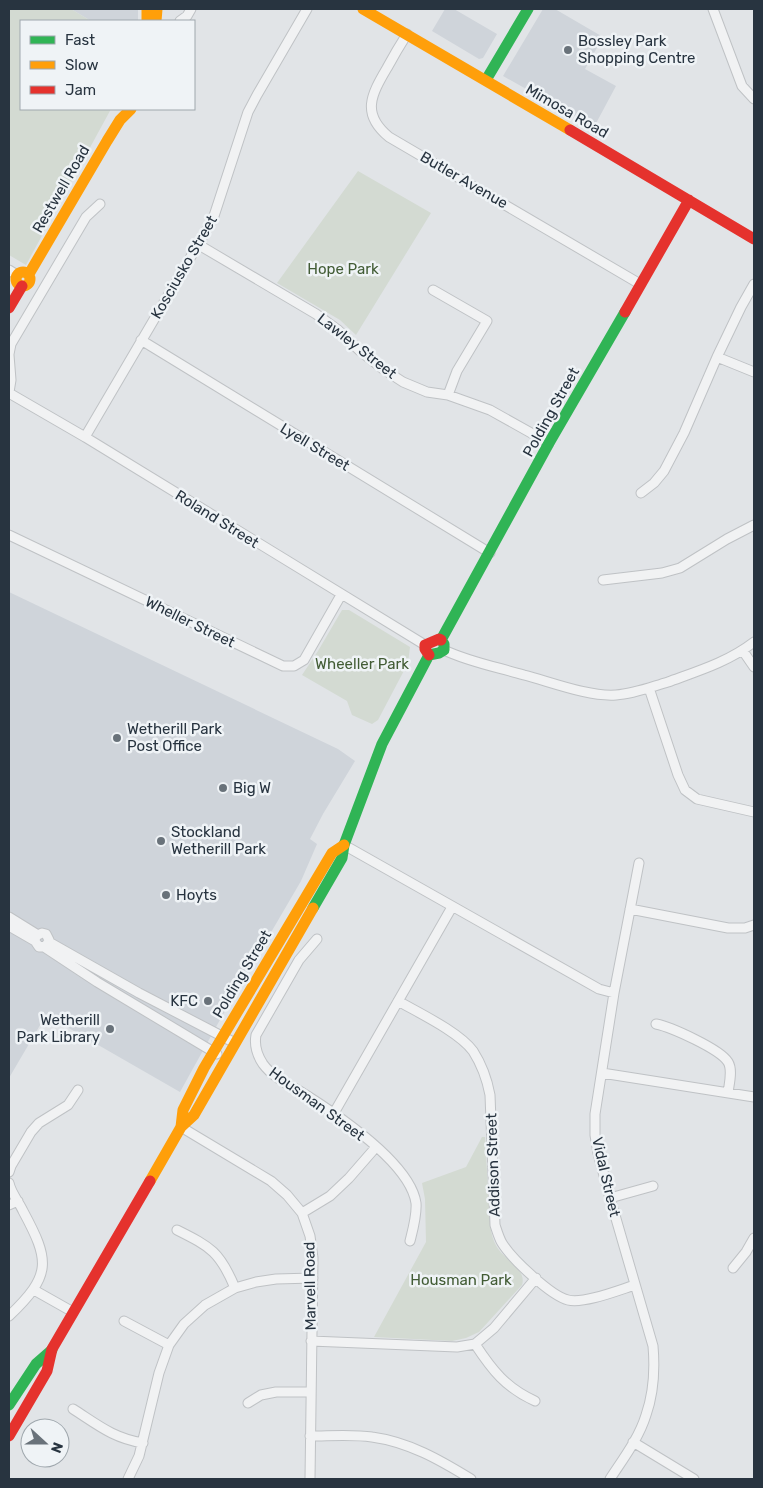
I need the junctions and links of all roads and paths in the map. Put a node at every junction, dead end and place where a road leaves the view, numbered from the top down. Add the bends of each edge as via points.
1 (191, 9) edge
2 (307, 9) edge
3 (363, 9) edge
4 (528, 9) edge
5 (712, 9) edge
6 (181, 20) edge
7 (407, 34) junction
8 (486, 80) junction
9 (754, 99) edge
10 (122, 114) edge
11 (689, 200) junction
12 (100, 204) dead end
13 (754, 239) edge
14 (199, 245) junction
15 (19, 276) edge
16 (640, 284) junction
17 (754, 284) edge
18 (433, 290) dead end
19 (9, 308) edge
20 (141, 340) junction
21 (9, 354) edge
22 (717, 357) junction
23 (754, 372) edge
24 (9, 392) edge
25 (448, 395) junction
26 (85, 437) junction
27 (549, 444) junction
28 (641, 493) dead end
29 (754, 525) edge
30 (9, 535) edge
31 (490, 553) junction
32 (603, 580) dead end
33 (342, 595) junction
34 (754, 642) edge
35 (442, 645) junction
36 (427, 650) junction
37 (743, 651) junction
38 (754, 667) edge
39 (649, 688) junction
40 (754, 812) edge
41 (344, 845) junction
42 (639, 863) dead end
43 (452, 906) junction
44 (630, 909) junction
45 (9, 917) edge
46 (754, 925) edge
47 (9, 926) edge
48 (36, 938) junction
49 (317, 938) dead end
50 (46, 945) junction
51 (130, 988) junction
52 (614, 992) junction
53 (124, 998) junction
54 (398, 1001) junction
55 (656, 1024) dead end
56 (223, 1036) junction
57 (235, 1043) junction
58 (214, 1052) junction
59 (226, 1059) junction
60 (602, 1072) junction
61 (78, 1090) dead end
62 (728, 1093) junction
63 (754, 1097) edge
64 (334, 1113) junction
65 (181, 1127) junction
66 (376, 1147) junction
67 (9, 1172) edge
68 (9, 1183) edge
69 (653, 1186) dead end
70 (610, 1198) junction
71 (18, 1201) junction
72 (9, 1205) edge
73 (302, 1213) junction
74 (177, 1230) dead end
75 (754, 1238) edge
76 (410, 1240) dead end
77 (733, 1268) dead end
78 (313, 1278) junction
79 (536, 1278) junction
80 (636, 1285) junction
81 (235, 1288) junction
82 (34, 1290) junction
83 (73, 1312) junction
84 (9, 1316) edge
85 (124, 1321) dead end
86 (310, 1341) junction
87 (475, 1344) junction
88 (169, 1345) junction
89 (52, 1349) junction
90 (310, 1392) junction
91 (534, 1401) dead end
92 (248, 1403) dead end
93 (9, 1405) edge
94 (73, 1409) dead end
95 (9, 1436) edge
96 (310, 1436) junction
97 (633, 1442) junction
98 (143, 1443) junction
99 (128, 1479) edge
100 (310, 1479) edge
101 (471, 1479) edge
102 (610, 1479) edge
103 (694, 1479) edge

1 - 6 street
2 - 14 street, Kosciusko Street via 248,112 219,203
3 - 7 main road, Mimosa Road
4 - 8 main road
5 - 9 street via 742,86
7 - 8 main road, Mimosa Road
7 - 16 street, Butler Avenue via 371,99 371,109 379,129
8 - 11 main road, Mimosa Road
10 - 15 main road, Restwell Road
11 - 13 main road, Mimosa Road
11 - 16 main road, Polding Street
12 - 21 street via 86,217 11,344
14 - 20 street, Kosciusko Street
14 - 25 street, Lawley Street via 316,314 403,382 426,392
15 - 19 main road, Restwell Road
16 - 27 main road, Polding Street
17 - 22 street
18 - 25 street via 487,321 457,371
20 - 26 street, Kosciusko Street
20 - 31 street, Lyell Street
21 - 24 street
22 - 23 street
22 - 28 street via 664,471
24 - 26 street, Roland Street
25 - 27 street, Lawley Street via 490,410
26 - 33 street, Roland Street
27 - 31 main road, Polding Street
29 - 32 street via 680,568
30 - 33 street, Wheller Street via 283,666 294,666 304,660
31 - 35 main road, Polding Street
33 - 36 street, Roland Street
34 - 37 street
35 - 36 main road via 439,639 433,641
35 - 39 street via 466,660 577,690 606,696
36 - 41 main road, Polding Street via 382,744
37 - 38 street
37 - 39 street via 712,667
39 - 40 street via 685,790 697,799
41 - 43 street
41 - 56 main road, Polding Street via 332,853
41 - 57 main road, Polding Street via 342,858
42 - 44 street, Vidal Street
43 - 52 street via 598,989
43 - 54 street
44 - 46 street via 728,928
44 - 52 street, Vidal Street
45 - 48 street
47 - 48 street
48 - 50 street via 37,945
49 - 64 street, Housman Street via 299,960 256,1035 255,1044 263,1064 272,1073
50 - 51 street
50 - 53 street
51 - 53 street
51 - 56 street
52 - 60 street, Vidal Street
53 - 58 street
54 - 64 street
54 - 79 street, Addison Street via 457,1036 472,1050 480,1064 490,1095 495,1226 511,1255
55 - 62 street via 681,1032 722,1055 729,1063
56 - 57 street
56 - 58 main road, Polding Street
57 - 59 main road, Polding Street
58 - 59 street
58 - 65 main road, Polding Street via 183,1110
59 - 65 main road, Polding Street via 194,1115
60 - 62 street
60 - 70 street, Vidal Street via 595,1135
61 - 67 street via 68,1106 35,1127
62 - 63 street
64 - 66 street, Housman Street
65 - 73 street, Marvell Road via 272,1181
65 - 83 main road, Polding Street
66 - 73 street via 330,1196
66 - 76 street, Housman Street via 411,1185 416,1203
68 - 71 street
69 - 70 street
70 - 80 street, Vidal Street
71 - 72 street
71 - 82 street via 41,1249 43,1263
73 - 78 street, Marvell Road via 310,1236
74 - 81 street via 217,1254
75 - 77 street
78 - 81 street via 276,1279
78 - 86 street, Marvell Road
79 - 80 street, Addison Street via 556,1295 569,1300 583,1300
79 - 87 street via 494,1328
80 - 97 street, Vidal Street via 653,1346 654,1366 646,1416
81 - 88 street via 205,1304 184,1324
82 - 83 street
82 - 84 street
83 - 89 main road, Polding Street
85 - 88 street
86 - 87 street via 448,1347
86 - 90 street, Marvell Road
87 - 91 street via 505,1382 518,1394
88 - 98 street via 158,1373
89 - 93 main road, Polding Street via 36,1364
89 - 95 main road, Polding Street via 47,1371
90 - 92 street via 276,1392 261,1395
90 - 96 street, Marvell Road
94 - 98 street via 113,1435
96 - 100 street, Marvell Road
96 - 101 street via 371,1437 405,1444
97 - 102 street, Vidal Street
97 - 103 street
98 - 99 street

